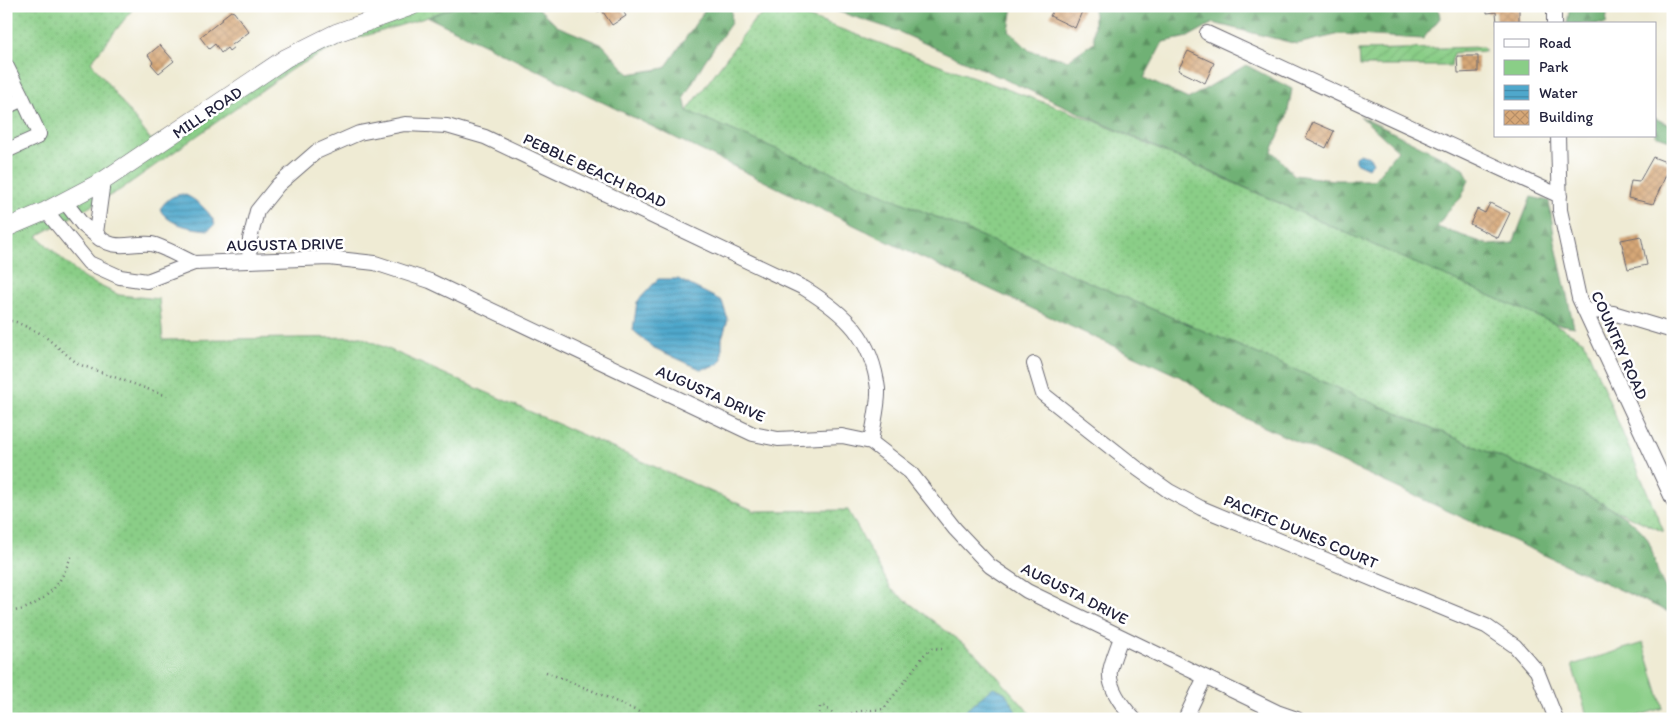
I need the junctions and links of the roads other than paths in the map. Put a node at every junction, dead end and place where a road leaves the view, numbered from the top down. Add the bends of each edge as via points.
1 (412, 6) edge
2 (1554, 6) edge
3 (1554, 22) edge
4 (1207, 33) dead end
5 (6, 65) edge
6 (23, 99) junction
7 (6, 107) edge
8 (1558, 138) edge
9 (6, 151) edge
10 (103, 181) junction
11 (1560, 196) junction
12 (65, 202) junction
13 (46, 211) junction
14 (6, 228) edge
15 (100, 239) junction
16 (249, 261) junction
17 (194, 263) junction
18 (1584, 310) junction
19 (1673, 331) edge
20 (1034, 364) dead end
21 (871, 442) junction
22 (1672, 499) edge
23 (1121, 637) junction
24 (1205, 677) junction
25 (1134, 719) edge
26 (1185, 719) edge
27 (1297, 719) edge
28 (1556, 719) edge

1 - 10 main road, MILL ROAD via 336,33 286,58
2 - 3 street
4 - 11 street
5 - 6 street
6 - 7 street
6 - 9 street via 39,134
8 - 11 street, COUNTRY ROAD
10 - 12 main road, MILL ROAD
10 - 15 street via 96,233
11 - 18 street, COUNTRY ROAD via 1560,210
12 - 13 main road, MILL ROAD
12 - 15 street, AUGUSTA DRIVE via 82,224
13 - 14 main road, MILL ROAD
13 - 17 street, AUGUSTA DRIVE via 89,263 120,278 147,281
15 - 17 street, AUGUSTA DRIVE via 116,246 152,244
16 - 17 street, AUGUSTA DRIVE
16 - 21 street, AUGUSTA DRIVE via 328,258 375,263 430,281 753,434 778,439 842,436
16 - 21 street, PEBBLE BEACH ROAD via 257,211 278,185 316,152 359,133 405,124 446,126 485,137 827,302 856,328 871,357 878,390
18 - 19 street via 1612,313
18 - 22 street, COUNTRY ROAD
20 - 28 street, PACIFIC DUNES COURT via 1044,394 1169,491 1201,508 1486,626 1515,646 1537,671
21 - 23 street, AUGUSTA DRIVE via 910,472 990,566 1027,591
23 - 24 street, AUGUSTA DRIVE
23 - 25 street via 1110,672 1114,690
24 - 26 street
24 - 27 street, AUGUSTA DRIVE

